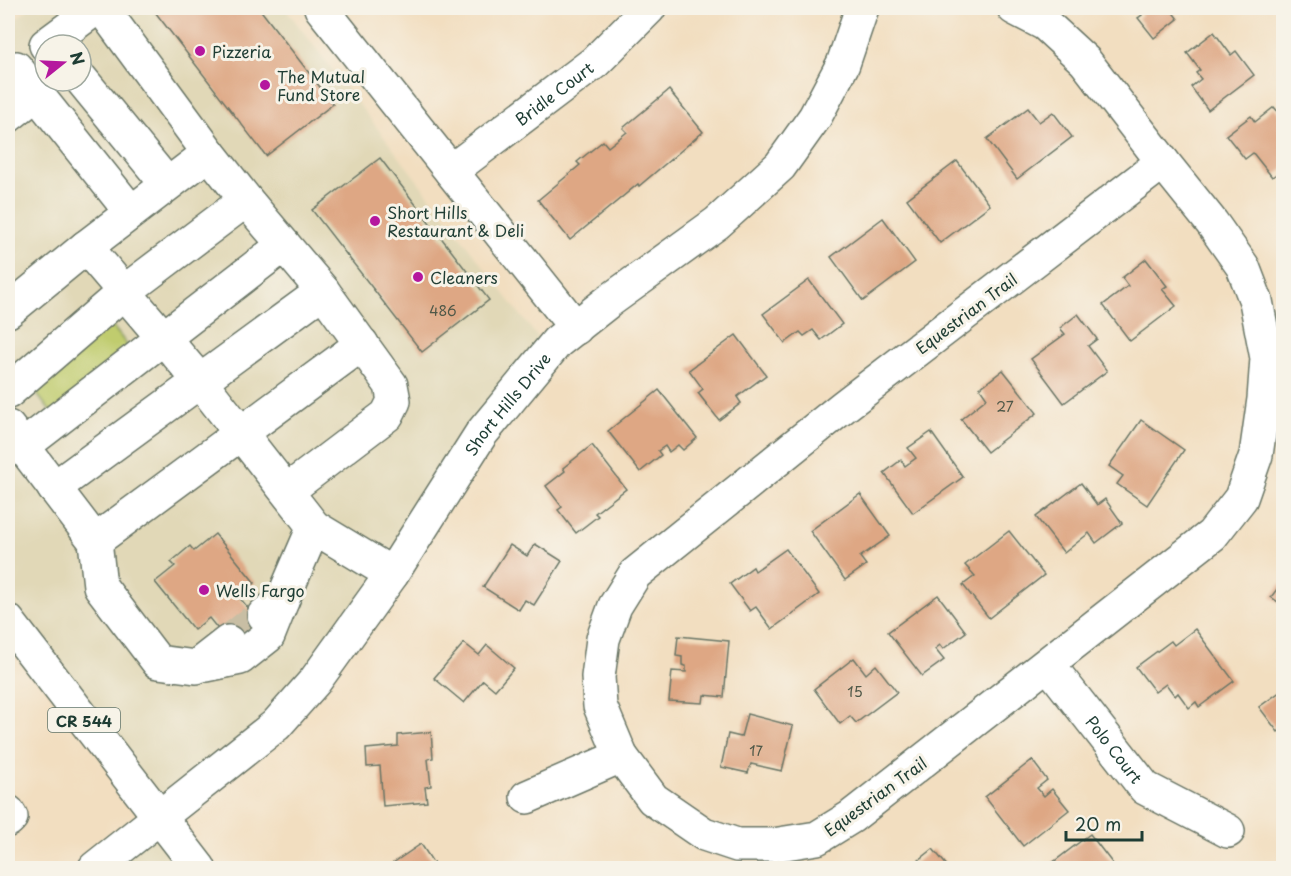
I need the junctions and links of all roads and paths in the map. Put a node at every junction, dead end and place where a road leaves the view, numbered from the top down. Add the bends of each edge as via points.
1 (96, 8) edge
2 (102, 8) edge
3 (321, 8) edge
4 (649, 8) edge
5 (862, 8) edge
6 (1014, 8) edge
7 (63, 33) edge
8 (33, 56) edge
9 (12, 72) edge
10 (92, 93) edge
11 (36, 94) junction
12 (8, 116) edge
13 (209, 153) junction
14 (1163, 162) junction
15 (451, 171) junction
16 (167, 184) junction
17 (246, 200) junction
18 (131, 212) junction
19 (284, 244) junction
20 (86, 247) junction
21 (323, 291) junction
22 (124, 292) junction
23 (8, 311) edge
24 (576, 328) junction
25 (163, 338) junction
26 (362, 344) junction
27 (200, 381) junction
28 (8, 392) edge
29 (242, 433) junction
30 (15, 437) edge
31 (54, 488) junction
32 (288, 490) junction
33 (315, 527) junction
34 (95, 541) junction
35 (392, 574) junction
36 (8, 621) edge
37 (228, 642) tunnel mouth
38 (1048, 664) junction
39 (196, 667) junction
40 (621, 756) junction
41 (527, 797) dead end
42 (8, 812) edge
43 (160, 818) junction
44 (8, 820) edge
45 (1228, 831) dead end
46 (95, 868) edge
47 (199, 868) edge

1 - 7 street
2 - 13 street
3 - 15 street
4 - 15 street, Bridle Court via 595,62
5 - 24 street, Short Hills Drive via 843,64 815,117 780,166 717,223
6 - 14 street, Equestrian Trail via 1046,24 1085,61
8 - 9 street
9 - 11 street
10 - 16 street
11 - 12 street
11 - 18 street
13 - 16 street
13 - 17 street
14 - 38 street, Equestrian Trail via 1244,267 1256,301 1267,358 1256,455 1240,498 1212,535
14 - 40 street, Equestrian Trail via 843,407 634,574 615,606 603,639 598,677 600,706
15 - 24 street
16 - 18 street
17 - 19 street
17 - 22 street
18 - 20 street
19 - 21 street
19 - 25 street
20 - 22 street
20 - 23 street
21 - 26 street
21 - 27 street
22 - 25 street
22 - 28 street
24 - 35 street, Short Hills Drive via 557,342 481,434
25 - 27 street
25 - 30 street
26 - 29 street
26 - 32 street via 392,385 392,409
27 - 29 street
27 - 31 street
29 - 32 street
29 - 34 street
30 - 31 street
31 - 34 street
32 - 33 street
33 - 35 street
33 - 39 street via 270,610 268,636 240,658
34 - 39 street via 100,586 158,662
35 - 43 street, Short Hills Drive via 315,681 276,725
36 - 43 street, CR 544
37 - 39 street
38 - 40 street, Equestrian Trail via 851,817 817,838 773,846 737,845 704,834 653,800
38 - 45 street, Polo Court via 1144,788
40 - 41 street
42 - 44 street
43 - 46 street, Short Hills Drive
43 - 47 street, CR 544

